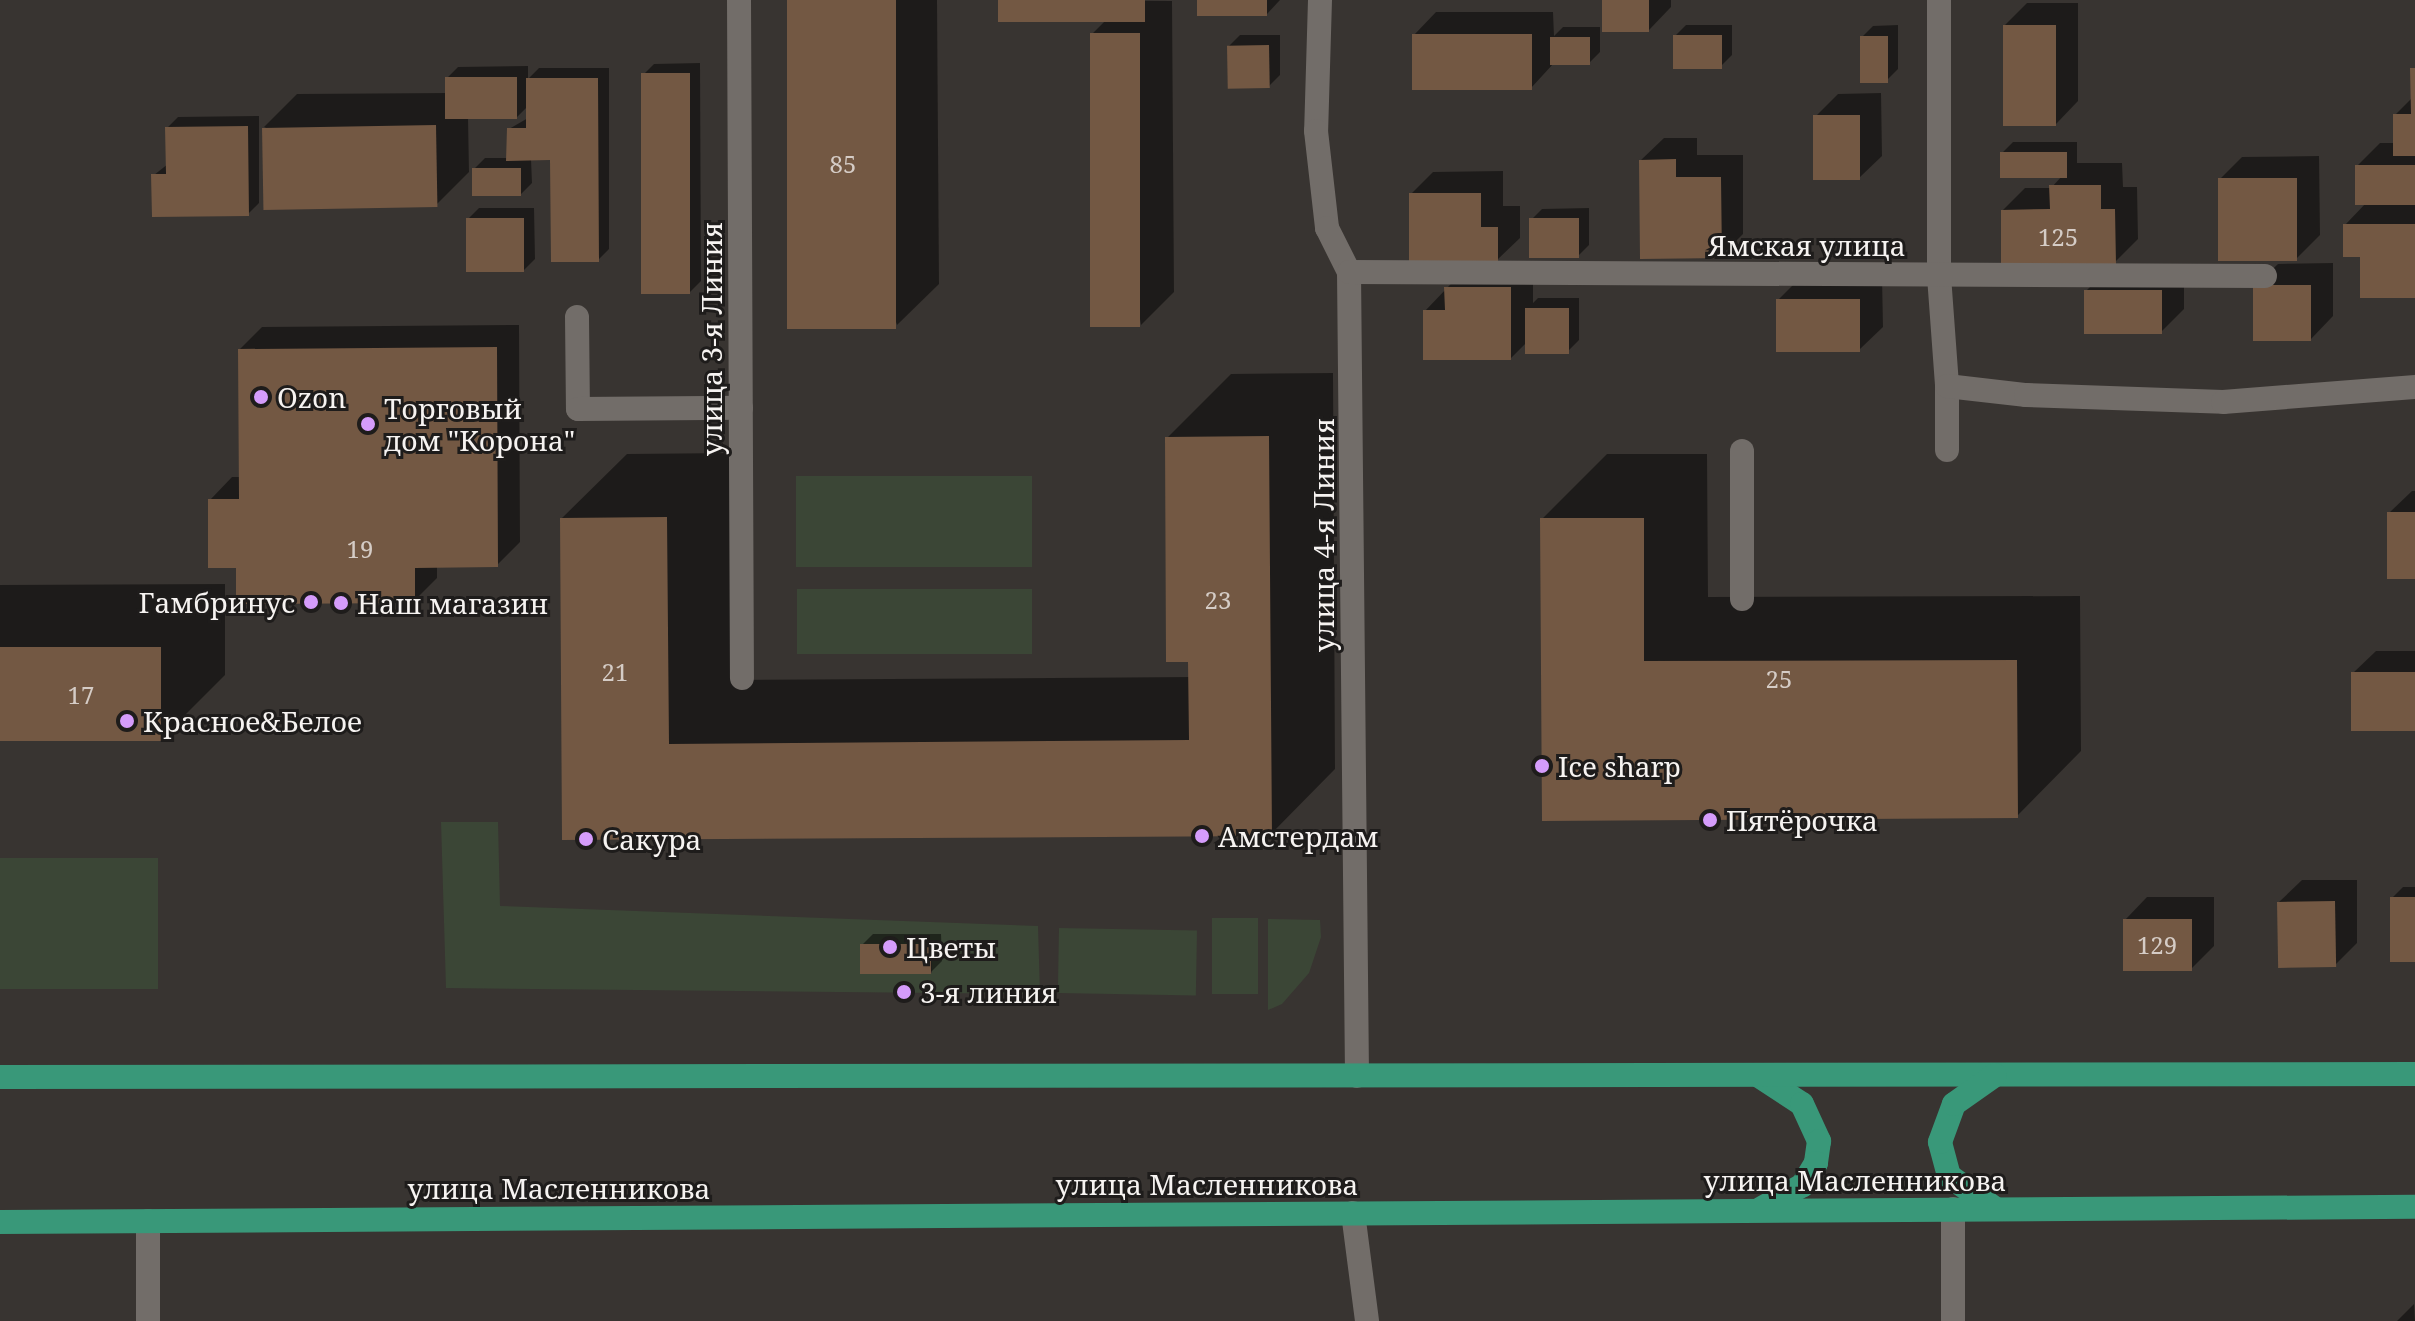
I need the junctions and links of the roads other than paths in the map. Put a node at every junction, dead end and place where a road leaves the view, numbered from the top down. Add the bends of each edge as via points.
1 (739, 0) edge
2 (1320, 0) edge
3 (1939, 0) edge
4 (1349, 272) junction
5 (1939, 276) junction
6 (2265, 276) dead end
7 (577, 317) dead end
8 (1947, 386) junction
9 (2415, 387) edge
10 (741, 408) junction
11 (1947, 450) dead end
12 (1742, 451) dead end
13 (1742, 599) dead end
14 (742, 678) dead end
15 (1756, 1074) junction
16 (2415, 1074) edge
17 (1995, 1075) junction
18 (1357, 1076) junction
19 (0, 1077) edge
20 (2415, 1207) edge
21 (1953, 1209) junction
22 (1996, 1209) junction
23 (1756, 1210) junction
24 (1353, 1213) junction
25 (148, 1221) junction
26 (0, 1222) edge
27 (148, 1321) edge
28 (1367, 1321) edge
29 (1953, 1321) edge

1 - 10 street, улица 3-я Линия
2 - 4 street, улица 4-я Линия via 1316,131 1327,228
3 - 5 street
4 - 5 street, Ямская улица
4 - 18 street, улица 4-я Линия
5 - 6 street, Ямская улица
5 - 8 street
7 - 10 street via 578,409
8 - 9 street via 2026,395 2223,402
8 - 11 street
10 - 14 street, улица 3-я Линия
12 - 13 street
15 - 17 main road
15 - 18 main road
15 - 23 main road via 1802,1104 1819,1141 1816,1163 1803,1185
16 - 17 main road
17 - 22 main road via 1954,1104 1940,1142 1949,1176
18 - 19 main road
20 - 22 main road, улица Масленникова
21 - 22 main road, улица Масленникова
21 - 23 main road, улица Масленникова
21 - 29 street
23 - 24 main road, улица Масленникова
24 - 25 main road, улица Масленникова
24 - 28 street
25 - 26 main road, улица Масленникова
25 - 27 street

